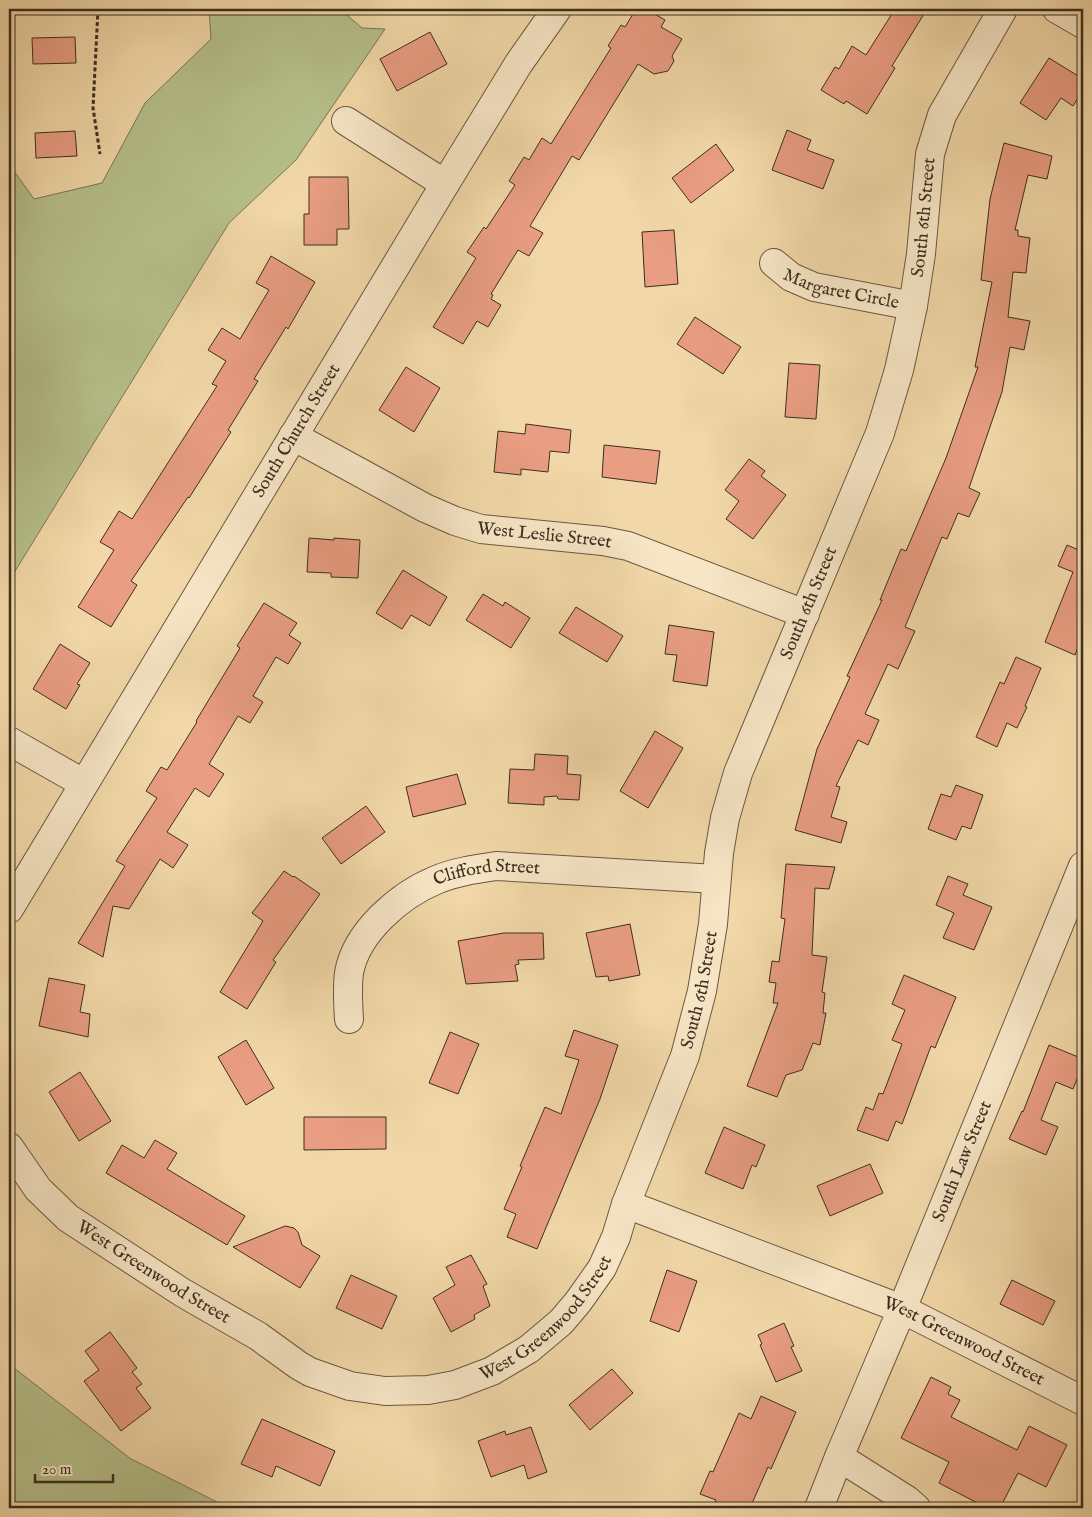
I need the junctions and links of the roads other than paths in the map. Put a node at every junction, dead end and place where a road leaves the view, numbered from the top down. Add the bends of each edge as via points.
1 (557, 9) edge
2 (1003, 9) edge
3 (1057, 9) edge
4 (1083, 24) edge
5 (346, 121) dead end
6 (445, 184) junction
7 (774, 263) dead end
8 (913, 306) junction
9 (293, 436) junction
10 (805, 614) junction
11 (9, 741) edge
12 (83, 783) junction
13 (1083, 866) edge
14 (716, 878) junction
15 (9, 909) edge
16 (349, 1019) dead end
17 (9, 1148) edge
18 (626, 1204) junction
19 (902, 1309) junction
20 (1083, 1401) edge
21 (839, 1457) junction
22 (819, 1508) edge
23 (916, 1508) edge

1 - 6 street, South Church Street via 519,63
2 - 8 street, South 6th Street via 942,115 930,154
3 - 4 street
5 - 6 street
6 - 9 street, South Church Street
7 - 8 street, Margaret Circle via 814,287
8 - 10 street, South 6th Street via 899,370 880,433
9 - 10 street, West Leslie Street via 456,522 481,529 628,546
9 - 12 street, South Church Street
10 - 14 street, South 6th Street via 738,773 725,818
11 - 12 street
12 - 15 street
13 - 19 street, South Law Street
14 - 16 street, Clifford Street via 496,866 462,871 435,880 406,897 383,916 360,943 350,971
14 - 18 street, South 6th Street via 713,924 702,991 684,1056
17 - 18 street, West Greenwood Street via 38,1189 68,1218 183,1293 258,1336 310,1372 350,1386 385,1392 428,1390 456,1384 492,1371 529,1349 561,1322 602,1268
18 - 19 street, West Greenwood Street
19 - 20 street, West Greenwood Street
19 - 21 street, South Law Street
21 - 22 street, South Law Street
21 - 23 street

